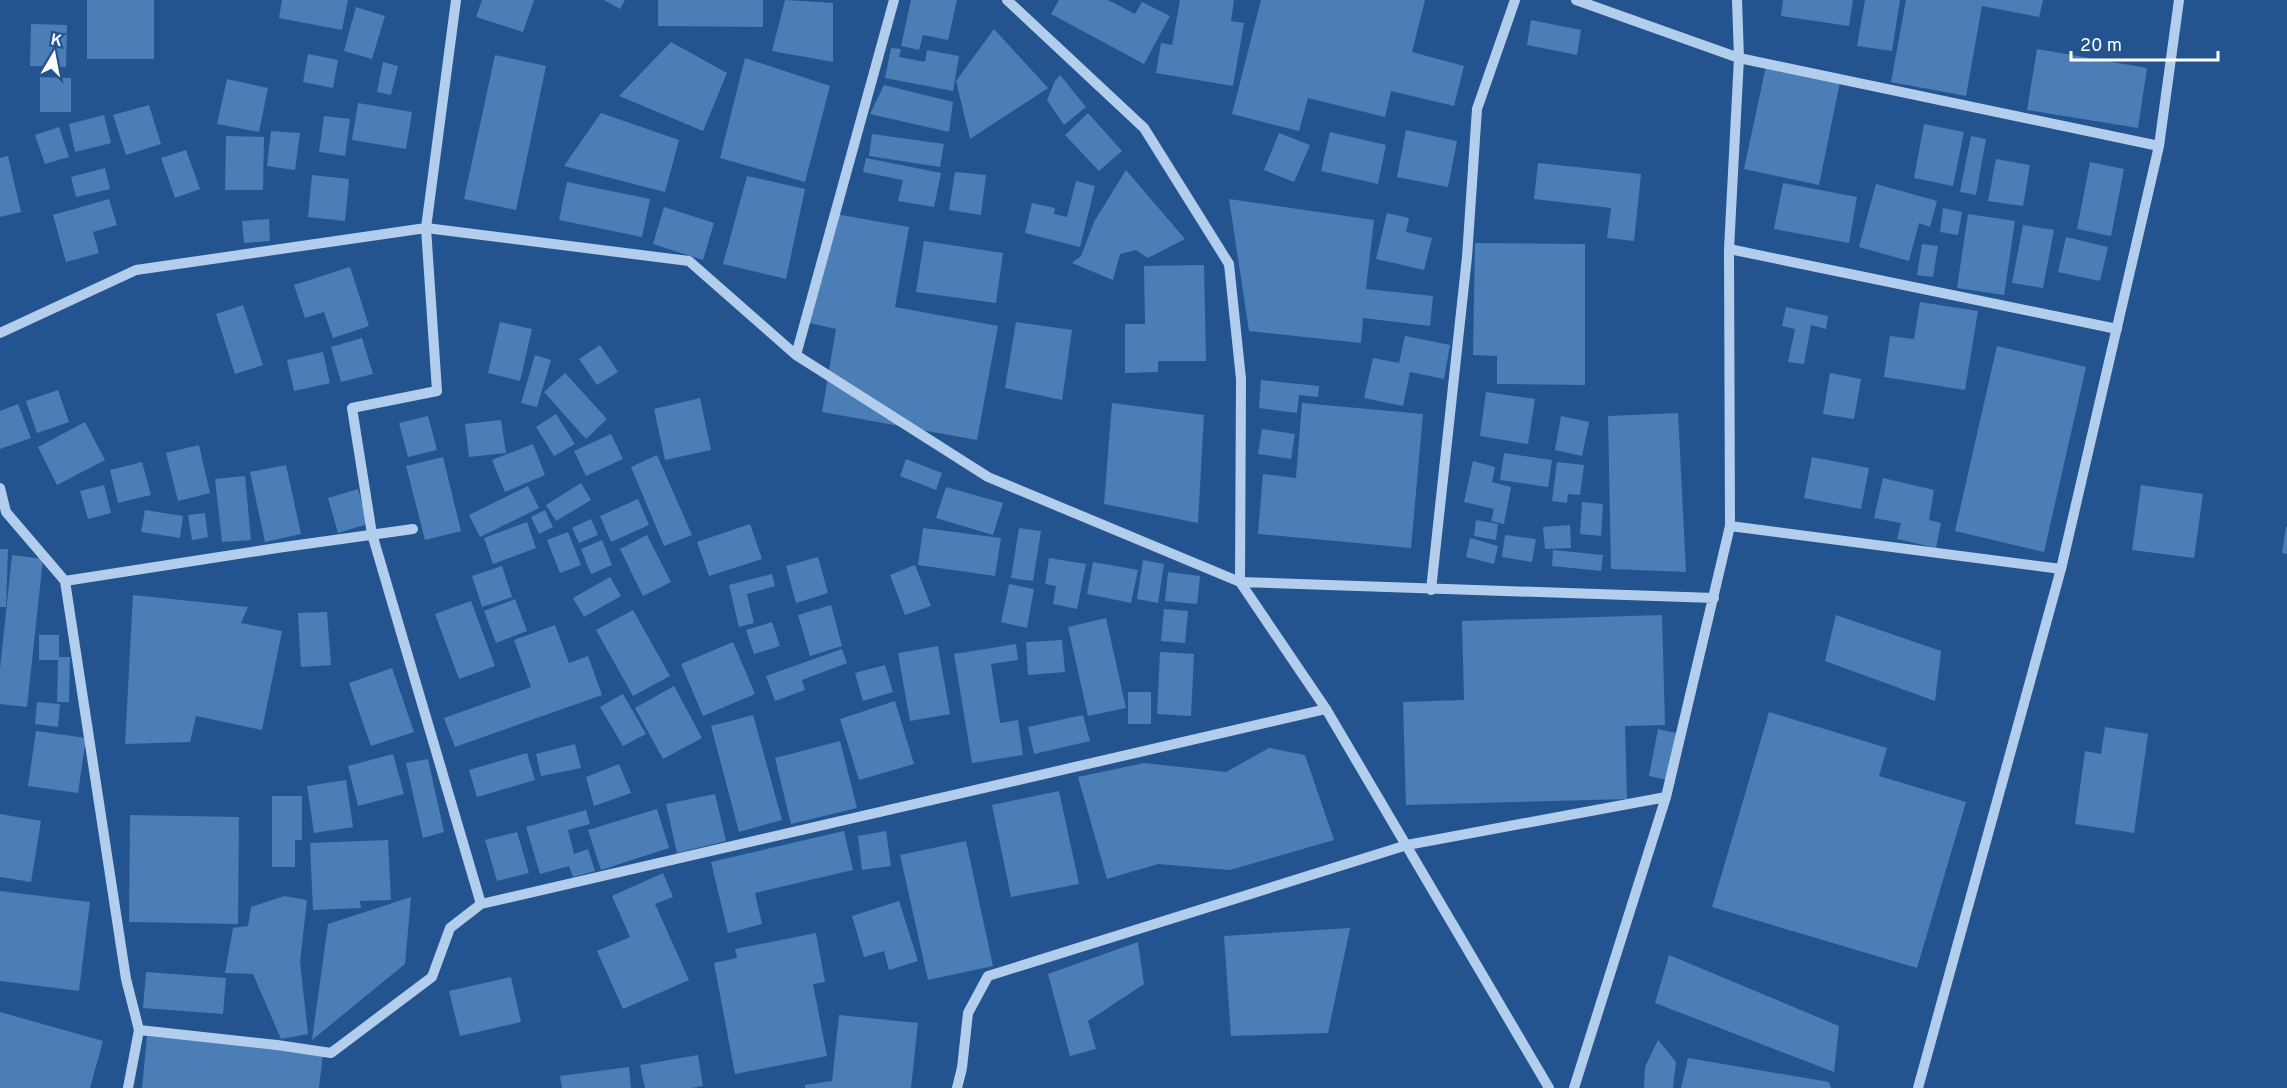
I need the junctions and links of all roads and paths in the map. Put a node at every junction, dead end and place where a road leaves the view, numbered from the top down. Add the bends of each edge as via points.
1 (456, 0) edge
2 (894, 0) edge
3 (1007, 0) edge
4 (1515, 0) edge
5 (1576, 0) edge
6 (1737, 0) edge
7 (2179, 0) edge
8 (1739, 58) junction
9 (2159, 146) junction
10 (426, 228) junction
11 (1730, 249) junction
12 (2117, 329) junction
13 (0, 333) edge
14 (796, 355) junction
15 (0, 488) edge
16 (3, 513) edge
17 (1730, 526) junction
18 (413, 529) dead end
19 (372, 534) junction
20 (2061, 569) junction
21 (65, 582) junction
22 (1240, 582) junction
23 (1431, 590) junction
24 (1714, 598) junction
25 (1326, 709) junction
26 (1666, 797) junction
27 (1407, 845) junction
28 (481, 904) junction
29 (139, 1030) junction
30 (129, 1088) edge
31 (957, 1088) edge
32 (1549, 1088) edge
33 (1574, 1088) edge
34 (1918, 1088) edge

1 - 10 street
2 - 14 street
3 - 22 street via 1144,128 1229,264 1241,379
4 - 23 street via 1477,110 1467,257
5 - 8 street
6 - 8 street
7 - 9 street
8 - 9 street
8 - 11 street
9 - 12 street
10 - 13 street via 136,270
10 - 14 street via 689,261
10 - 19 street via 437,391 352,408
11 - 12 street
11 - 17 street
12 - 20 street
14 - 22 street via 987,477
15 - 16 street
16 - 21 street
17 - 20 street
17 - 24 street
18 - 19 street
19 - 21 street
19 - 28 street
20 - 34 street
21 - 29 street via 126,979
22 - 23 street
22 - 25 street
23 - 24 street
24 - 26 street
25 - 27 street
25 - 28 street
26 - 27 street
26 - 33 street
27 - 31 street via 988,976 968,1013
27 - 32 street
28 - 29 street via 450,928 432,977 331,1053
29 - 30 street

